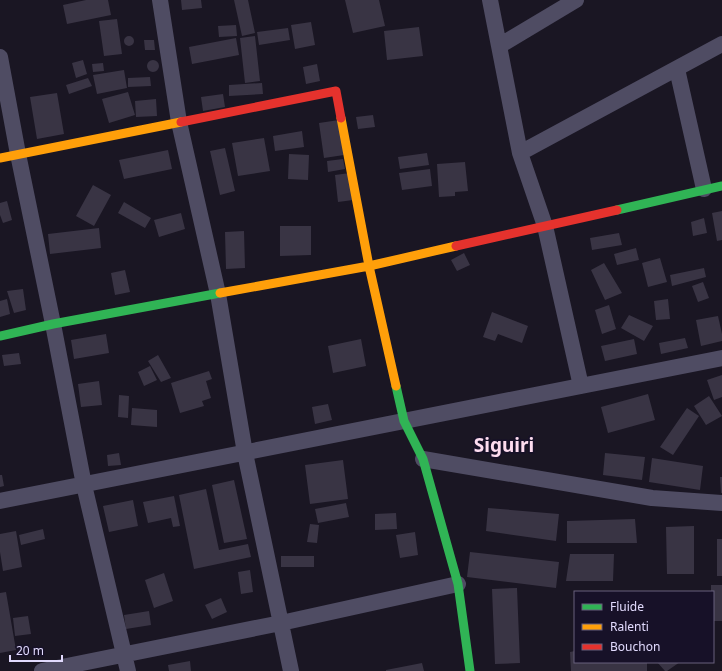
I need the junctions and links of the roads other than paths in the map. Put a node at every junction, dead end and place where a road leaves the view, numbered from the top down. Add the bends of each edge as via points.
1 (160, 0) edge
2 (490, 0) edge
3 (576, 0) edge
4 (722, 44) edge
5 (499, 46) junction
6 (0, 57) edge
7 (677, 69) junction
8 (179, 122) junction
9 (520, 152) junction
10 (18, 154) junction
11 (0, 158) edge
12 (722, 186) edge
13 (704, 189) junction
14 (545, 226) junction
15 (370, 266) junction
16 (218, 294) junction
17 (53, 324) junction
18 (0, 336) edge
19 (722, 358) edge
20 (581, 386) junction
21 (404, 421) junction
22 (245, 453) junction
23 (423, 459) junction
24 (84, 485) junction
25 (0, 501) edge
26 (722, 503) edge
27 (458, 584) junction
28 (281, 623) junction
29 (124, 654) junction
30 (42, 671) edge
31 (128, 671) edge
32 (291, 671) edge
33 (470, 671) edge

1 - 8 street
2 - 5 street
3 - 5 street
4 - 7 street
5 - 9 street
6 - 10 street
7 - 9 street
7 - 13 street
8 - 10 street
8 - 15 street via 336,91
8 - 16 street
9 - 14 street
10 - 11 street
10 - 17 street
12 - 13 street
13 - 14 street
14 - 15 street
14 - 20 street
15 - 16 street
15 - 21 street
16 - 17 street
16 - 22 street
17 - 18 street
17 - 24 street
19 - 20 street
20 - 21 street
21 - 22 street
21 - 23 street
22 - 24 street
22 - 28 street
23 - 26 street via 652,498
23 - 27 street
24 - 25 street
24 - 29 street
27 - 28 street
27 - 33 street
28 - 29 street
28 - 32 street
29 - 30 street
29 - 31 street

